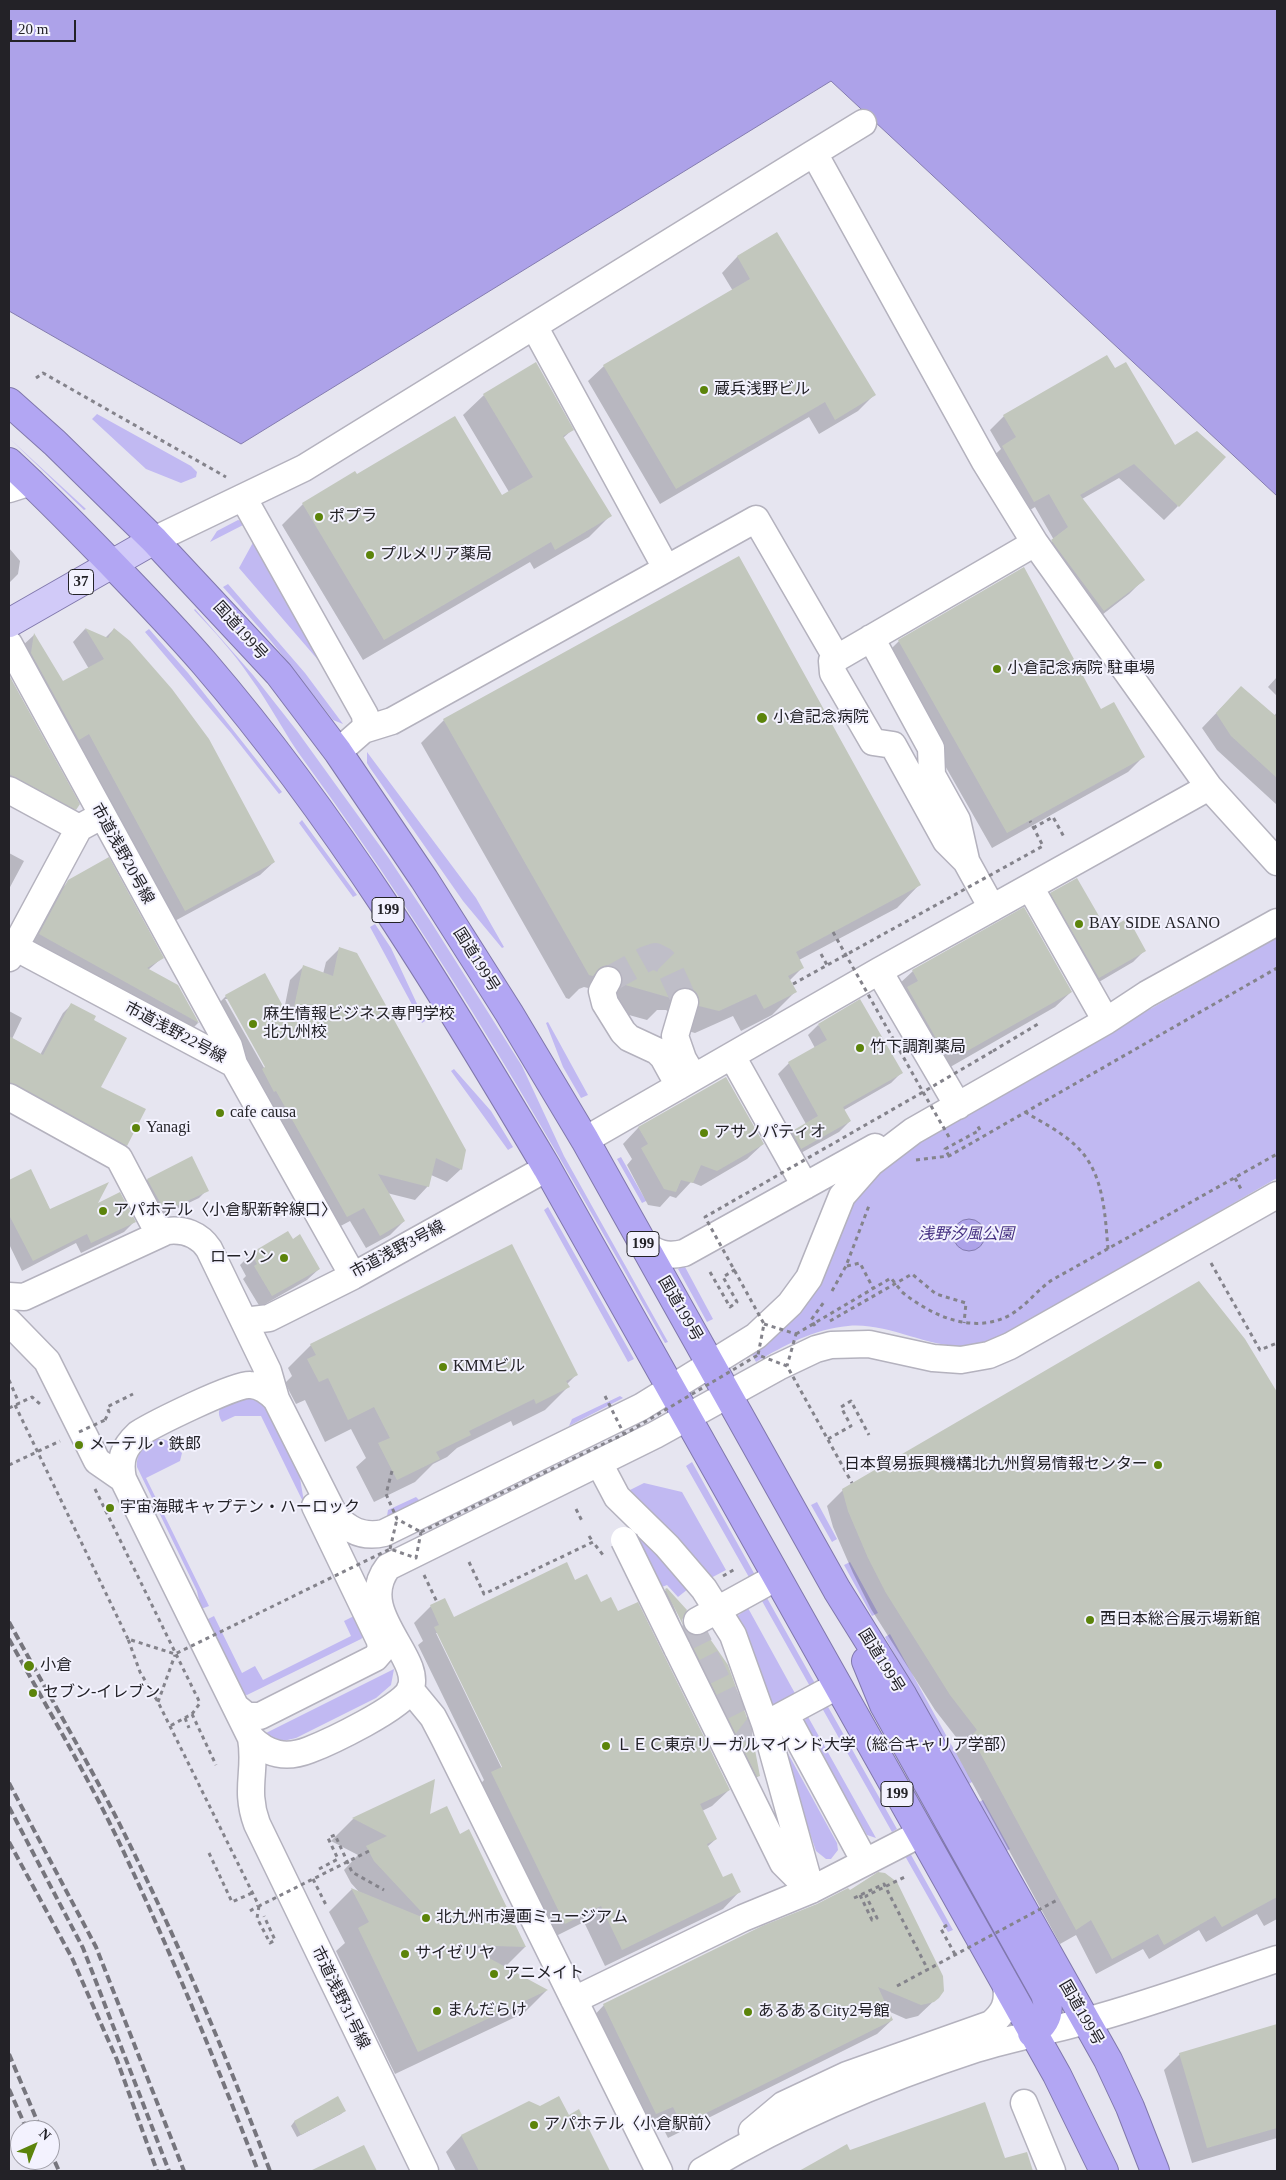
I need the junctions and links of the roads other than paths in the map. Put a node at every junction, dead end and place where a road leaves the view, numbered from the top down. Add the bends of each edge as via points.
1 (863, 123) dead end
2 (814, 153) junction
3 (534, 326) junction
4 (9, 402) edge
5 (9, 462) edge
6 (20, 485) edge
7 (244, 498) junction
8 (154, 540) junction
9 (1034, 543) junction
10 (112, 564) junction
11 (666, 568) junction
12 (9, 624) edge
13 (871, 638) junction
14 (9, 644) edge
15 (836, 657) junction
16 (920, 729) junction
17 (363, 730) junction
18 (894, 744) junction
19 (338, 752) junction
20 (1209, 787) junction
21 (9, 790) edge
22 (90, 822) junction
23 (966, 861) junction
24 (1277, 862) edge
25 (1030, 887) junction
26 (992, 908) junction
27 (1277, 922) edge
28 (11, 950) edge
29 (879, 971) junction
30 (608, 980) dead end
31 (686, 1002) tunnel mouth
32 (1106, 1021) junction
33 (732, 1056) junction
34 (234, 1064) junction
35 (686, 1082) junction
36 (9, 1097) edge
37 (964, 1116) junction
38 (585, 1140) junction
39 (904, 1153) junction
40 (547, 1168) junction
41 (805, 1186) junction
42 (1277, 1195) edge
43 (159, 1234) junction
44 (643, 1243) junction
45 (352, 1276) junction
46 (14, 1299) edge
47 (244, 1321) junction
48 (9, 1322) edge
49 (712, 1364) junction
50 (671, 1388) junction
51 (729, 1395) junction
52 (276, 1399) junction
53 (687, 1418) junction
54 (599, 1463) junction
55 (312, 1472) junction
56 (123, 1479) junction
57 (617, 1497) junction
58 (777, 1577) junction
59 (837, 1590) junction
60 (708, 1615) junction
61 (838, 1686) junction
62 (410, 1689) junction
63 (236, 1707) junction
64 (768, 1722) junction
65 (251, 1738) junction
66 (290, 1755) junction
67 (256, 1824) junction
68 (920, 1834) junction
69 (865, 1862) junction
70 (811, 1890) junction
71 (1277, 1959) edge
72 (1277, 1971) edge
73 (1006, 1986) junction
74 (574, 2000) junction
75 (1130, 2007) junction
76 (1086, 2021) junction
77 (1032, 2033) junction
78 (1024, 2103) dead end
79 (706, 2169) edge
80 (425, 2171) edge
81 (658, 2171) edge
82 (1052, 2171) edge
83 (1104, 2171) edge
84 (1155, 2171) edge

1 - 2 street
2 - 3 street
2 - 9 street via 985,462
3 - 7 street via 304,468
3 - 11 street
4 - 8 highway, 国道199号 / 199
5 - 6 highway, 199
6 - 10 highway, 199
7 - 8 street
7 - 17 street via 364,715 366,726
8 - 10 main road, 37
8 - 19 highway, 国道199号 / 199 via 279,674
9 - 13 street
9 - 20 street
10 - 12 main road, 37
10 - 40 highway, 199 via 206,665 309,796 396,922
11 - 15 street via 756,519
11 - 17 street via 392,721
13 - 15 street
13 - 16 street
14 - 22 street, 市道浅野20号線
15 - 18 street via 831,668 873,742
16 - 18 street
16 - 23 street via 931,748 932,775 959,827
17 - 19 street
18 - 23 street via 946,841
19 - 38 highway, 国道199号 / 199 via 424,879
20 - 24 street
20 - 25 street
21 - 22 street
22 - 28 street
22 - 34 street, 市道浅野20号線 via 230,1046
23 - 26 street
25 - 26 street
25 - 32 street
26 - 29 street
27 - 32 street
28 - 34 street, 市道浅野22号線
29 - 33 street
29 - 37 street
30 - 35 street via 602,991 605,1003 623,1032 657,1051
31 - 35 street via 675,1036
32 - 37 street
33 - 35 street
33 - 41 street
34 - 45 street, 市道浅野22号線
35 - 38 street
36 - 43 street via 119,1158
37 - 39 street
38 - 44 highway, 国道199号 / 199
39 - 41 street via 881,1145 869,1149
39 - 49 street via 857,1177 842,1196 817,1262 799,1293 756,1336
40 - 45 street, 市道浅野3号線
40 - 50 highway, 199
41 - 44 street via 684,1254 662,1255
42 - 51 street via 989,1355 947,1360 869,1344 831,1345 801,1355
43 - 46 street
43 - 47 street via 183,1230 203,1241
44 - 49 highway, 国道199号 / 199
45 - 47 street, 市道浅野3号線 via 269,1318
47 - 52 street via 268,1372
48 - 56 street via 47,1361 97,1461
49 - 50 street
49 - 51 highway, 国道199号 / 199
50 - 53 highway, 199
50 - 55 street via 641,1407 384,1533 365,1535 340,1522
51 - 53 street
51 - 59 highway, 国道199号 / 199
52 - 55 street
52 - 56 street via 261,1388 241,1386 147,1428 130,1441 122,1456
53 - 54 street
53 - 58 highway, 199
54 - 57 street
54 - 62 street via 388,1567 378,1582 378,1598 412,1677
55 - 63 street via 315,1508 380,1641 381,1651 375,1658 260,1716 246,1716
56 - 63 street
57 - 60 street via 667,1546
57 - 70 street, bridge via 624,1540 772,1842 783,1863
58 - 60 street
58 - 61 highway, 199
59 - 76 highway, 国道199号 / 199 via 903,1696
59 - 77 highway via 884,1705 1045,1994 1048,2014 1041,2027
60 - 64 street via 744,1659
61 - 64 street
61 - 68 highway, 199
62 - 66 street via 392,1708 309,1750
62 - 74 street via 437,1724
63 - 65 street
64 - 69 street
64 - 70 street
65 - 66 street via 267,1752
65 - 67 street via 254,1750 250,1797
66 - 67 street via 267,1777 260,1790 256,1800
67 - 80 street, 市道浅野31号線
68 - 69 street
68 - 73 highway, 199
69 - 70 street
70 - 74 street via 743,1918
71 - 75 street
72 - 75 street
73 - 77 highway, 199
73 - 79 street via 1006,2006 991,2024 856,2072 783,2105
74 - 81 street
75 - 76 street
76 - 77 street
76 - 84 highway, 国道199号 / 199 via 1130,2106
77 - 79 street via 855,2094 762,2137
77 - 83 highway, 199 via 1074,2107
78 - 82 street

